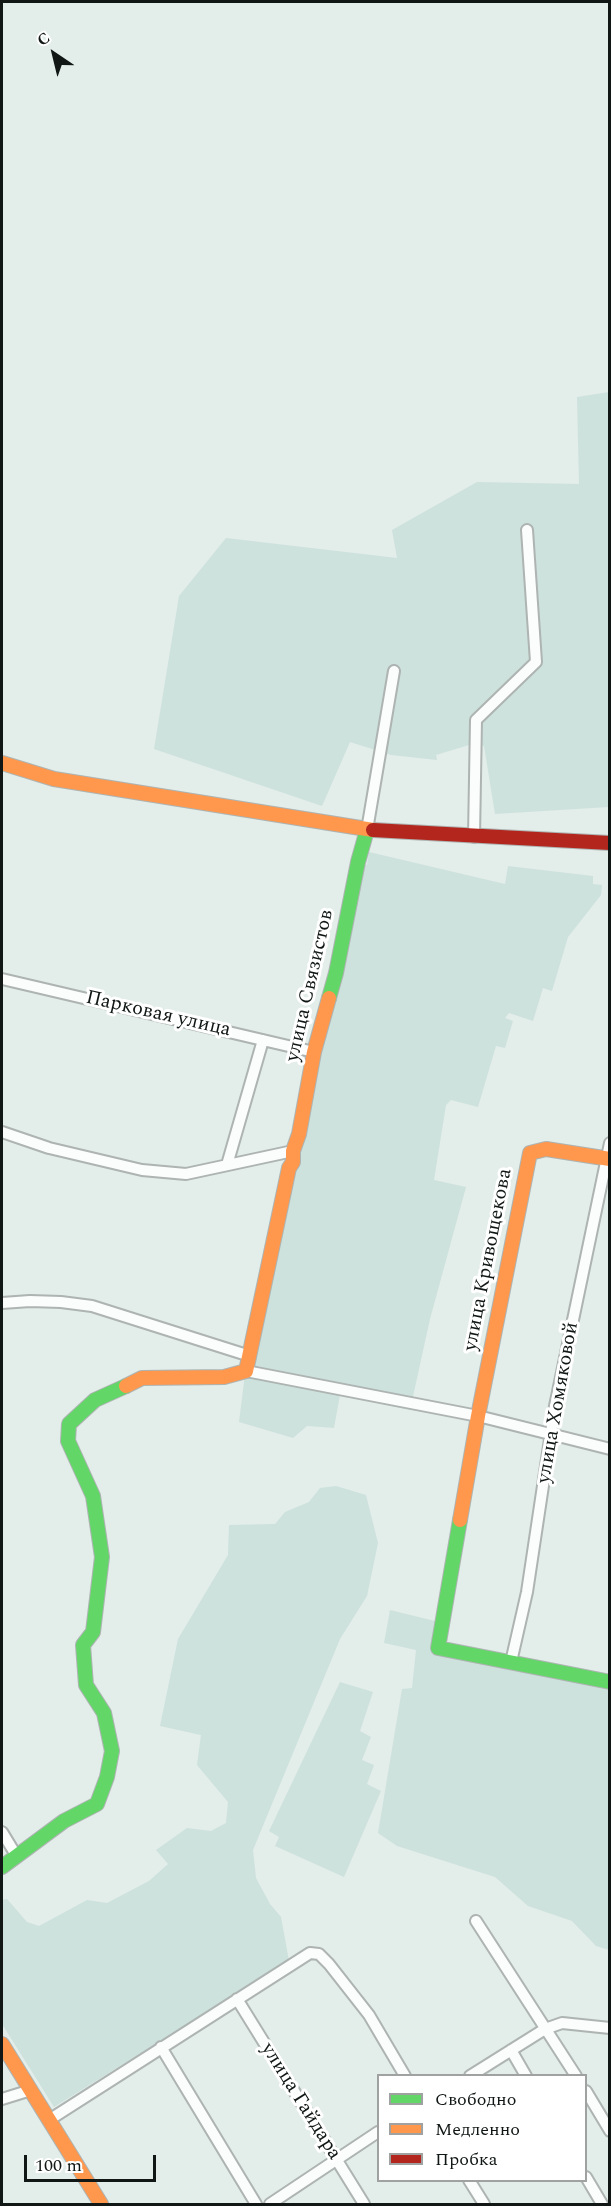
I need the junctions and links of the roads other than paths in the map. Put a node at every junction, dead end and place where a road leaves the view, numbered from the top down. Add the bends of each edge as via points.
1 (527, 530) dead end
2 (394, 671) dead end
3 (2, 763) edge
4 (367, 830) junction
5 (474, 837) junction
6 (609, 843) edge
7 (2, 979) edge
8 (263, 1040) junction
9 (314, 1052) junction
10 (2, 1132) edge
11 (609, 1143) edge
12 (293, 1151) junction
13 (608, 1159) edge
14 (227, 1165) junction
15 (2, 1304) edge
16 (250, 1356) junction
17 (246, 1371) junction
18 (478, 1416) junction
19 (551, 1436) junction
20 (609, 1449) edge
21 (511, 1662) junction
22 (609, 1682) edge
23 (2, 1832) edge
24 (16, 1855) junction
25 (2, 1867) edge
26 (476, 1921) dead end
27 (237, 1999) junction
28 (609, 2028) edge
29 (545, 2029) junction
30 (2, 2044) edge
31 (160, 2047) junction
32 (511, 2050) junction
33 (404, 2074) edge
34 (473, 2074) edge
35 (525, 2074) edge
36 (575, 2074) edge
37 (31, 2090) junction
38 (587, 2094) edge
39 (2, 2099) edge
40 (49, 2120) junction
41 (609, 2131) edge
42 (377, 2133) edge
43 (336, 2160) junction
44 (587, 2180) edge
45 (471, 2182) edge
46 (101, 2205) edge
47 (256, 2205) edge
48 (270, 2205) edge
49 (364, 2205) edge
50 (484, 2205) edge
51 (602, 2205) edge

1 - 5 street via 536,662 476,720
2 - 4 street
3 - 4 street via 54,779
4 - 5 street
4 - 9 street, улица Связистов via 336,973
5 - 6 street
7 - 8 street, Парковая улица
8 - 9 street, Парковая улица
8 - 14 street, улица Связистов
9 - 12 street, улица Связистов
10 - 14 street via 49,1148 142,1170 186,1174
11 - 13 street, улица Хомяковой
12 - 14 street
12 - 16 street, улица Связистов
13 - 18 street, улица Кривощекова via 546,1149 530,1153
13 - 19 street, улица Хомяковой
15 - 16 street via 30,1301 92,1306
16 - 17 street, улица Связистов
17 - 18 street
17 - 24 street via 224,1377 142,1378 95,1400 69,1424 68,1441 93,1496 102,1557 93,1632 83,1645 84,1670 86,1685 104,1713 112,1750 97,1804 64,1821
18 - 19 street
18 - 21 street via 438,1648
19 - 20 street
19 - 21 street, улица Хомяковой via 527,1592
21 - 22 street
23 - 24 street
24 - 25 street
26 - 29 street
27 - 31 street
27 - 33 street via 310,1953 319,1954 369,2015
27 - 43 street, улица Гайдара
28 - 29 street via 562,2023
29 - 32 street
29 - 36 street
30 - 37 street
31 - 40 street
31 - 47 street
32 - 34 street
32 - 35 street
37 - 39 street
37 - 40 street
38 - 41 street
40 - 46 street
42 - 43 street
43 - 48 street
43 - 49 street, улица Гайдара
44 - 51 street
45 - 50 street

